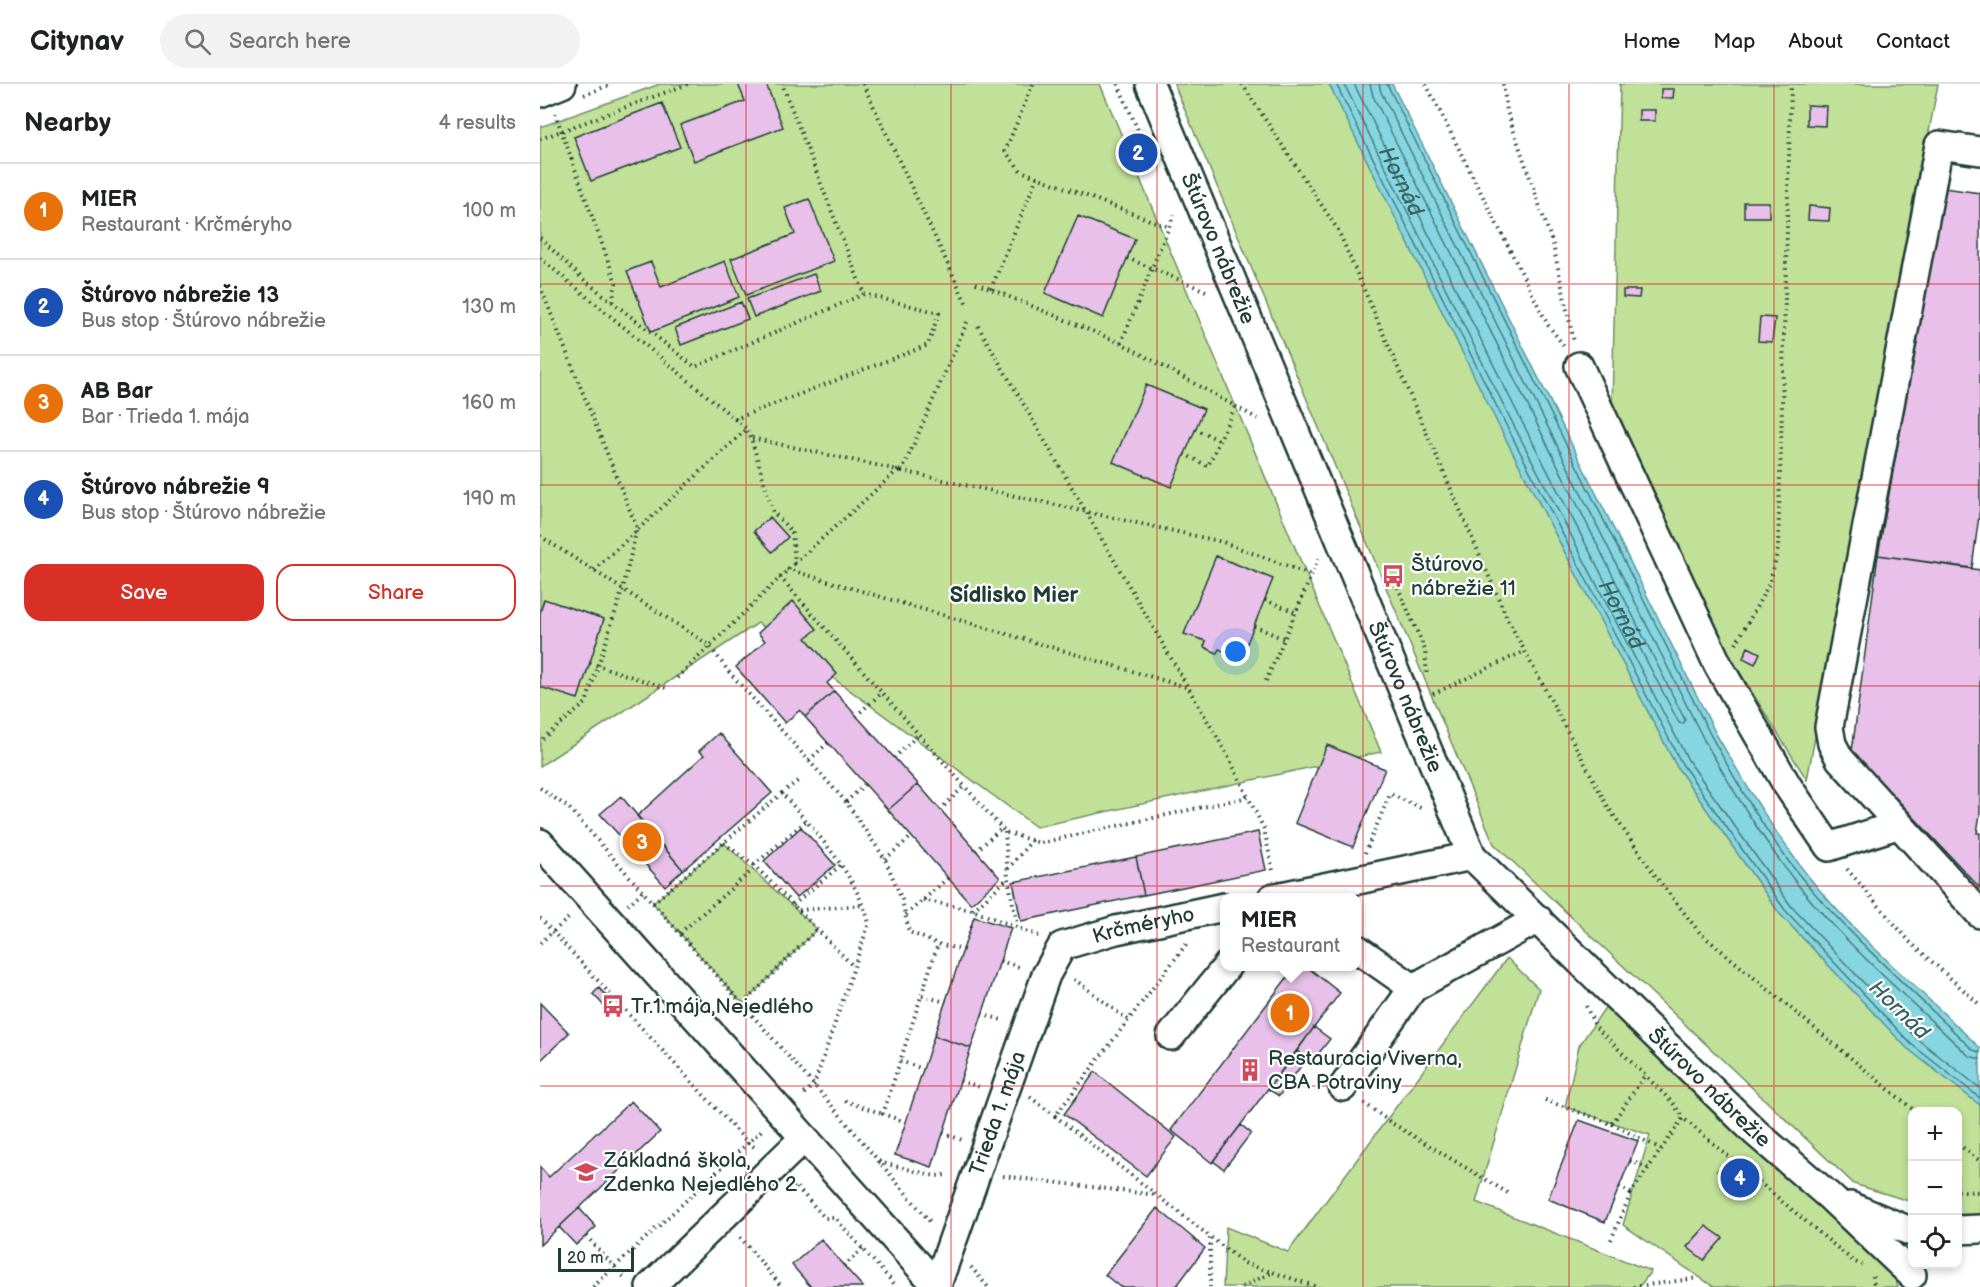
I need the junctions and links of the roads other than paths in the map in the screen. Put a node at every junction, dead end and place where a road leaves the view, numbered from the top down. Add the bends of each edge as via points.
1 (1150, 84) edge
2 (1980, 152) edge
3 (1579, 366) road end
4 (1897, 825) junction
5 (540, 843) edge
6 (1472, 856) junction
7 (1273, 885) edge
8 (1220, 908) edge
9 (1980, 914) edge
10 (1538, 919) junction
11 (1361, 951) edge
12 (1057, 954) joint
13 (1223, 971) edge
14 (1413, 987) junction
15 (1171, 1036) dead end
16 (1343, 1087) road end
17 (804, 1138) junction
18 (1829, 1196) junction
19 (1980, 1228) edge
20 (1908, 1230) edge
21 (1962, 1230) edge
22 (1913, 1275) edge
23 (938, 1286) edge
24 (650, 1287) edge

1 - 6 street, Štúrovo nábrežie
2 - 4 street via 1939,145 1828,727 1840,759
3 - 4 street via 1718,665 1787,785 1829,848
4 - 9 street
5 - 17 street, Trieda 1. mája
6 - 7 street
6 - 10 street, Štúrovo nábrežie
8 - 12 street, Krčméryho via 1116,930
10 - 14 street
10 - 18 street, Štúrovo nábrežie via 1756,1133
11 - 14 street
12 - 23 street, Trieda 1. mája
13 - 15 street
14 - 16 street
17 - 23 street, Trieda 1. mája
17 - 24 street
18 - 20 street
18 - 22 street
19 - 21 street

